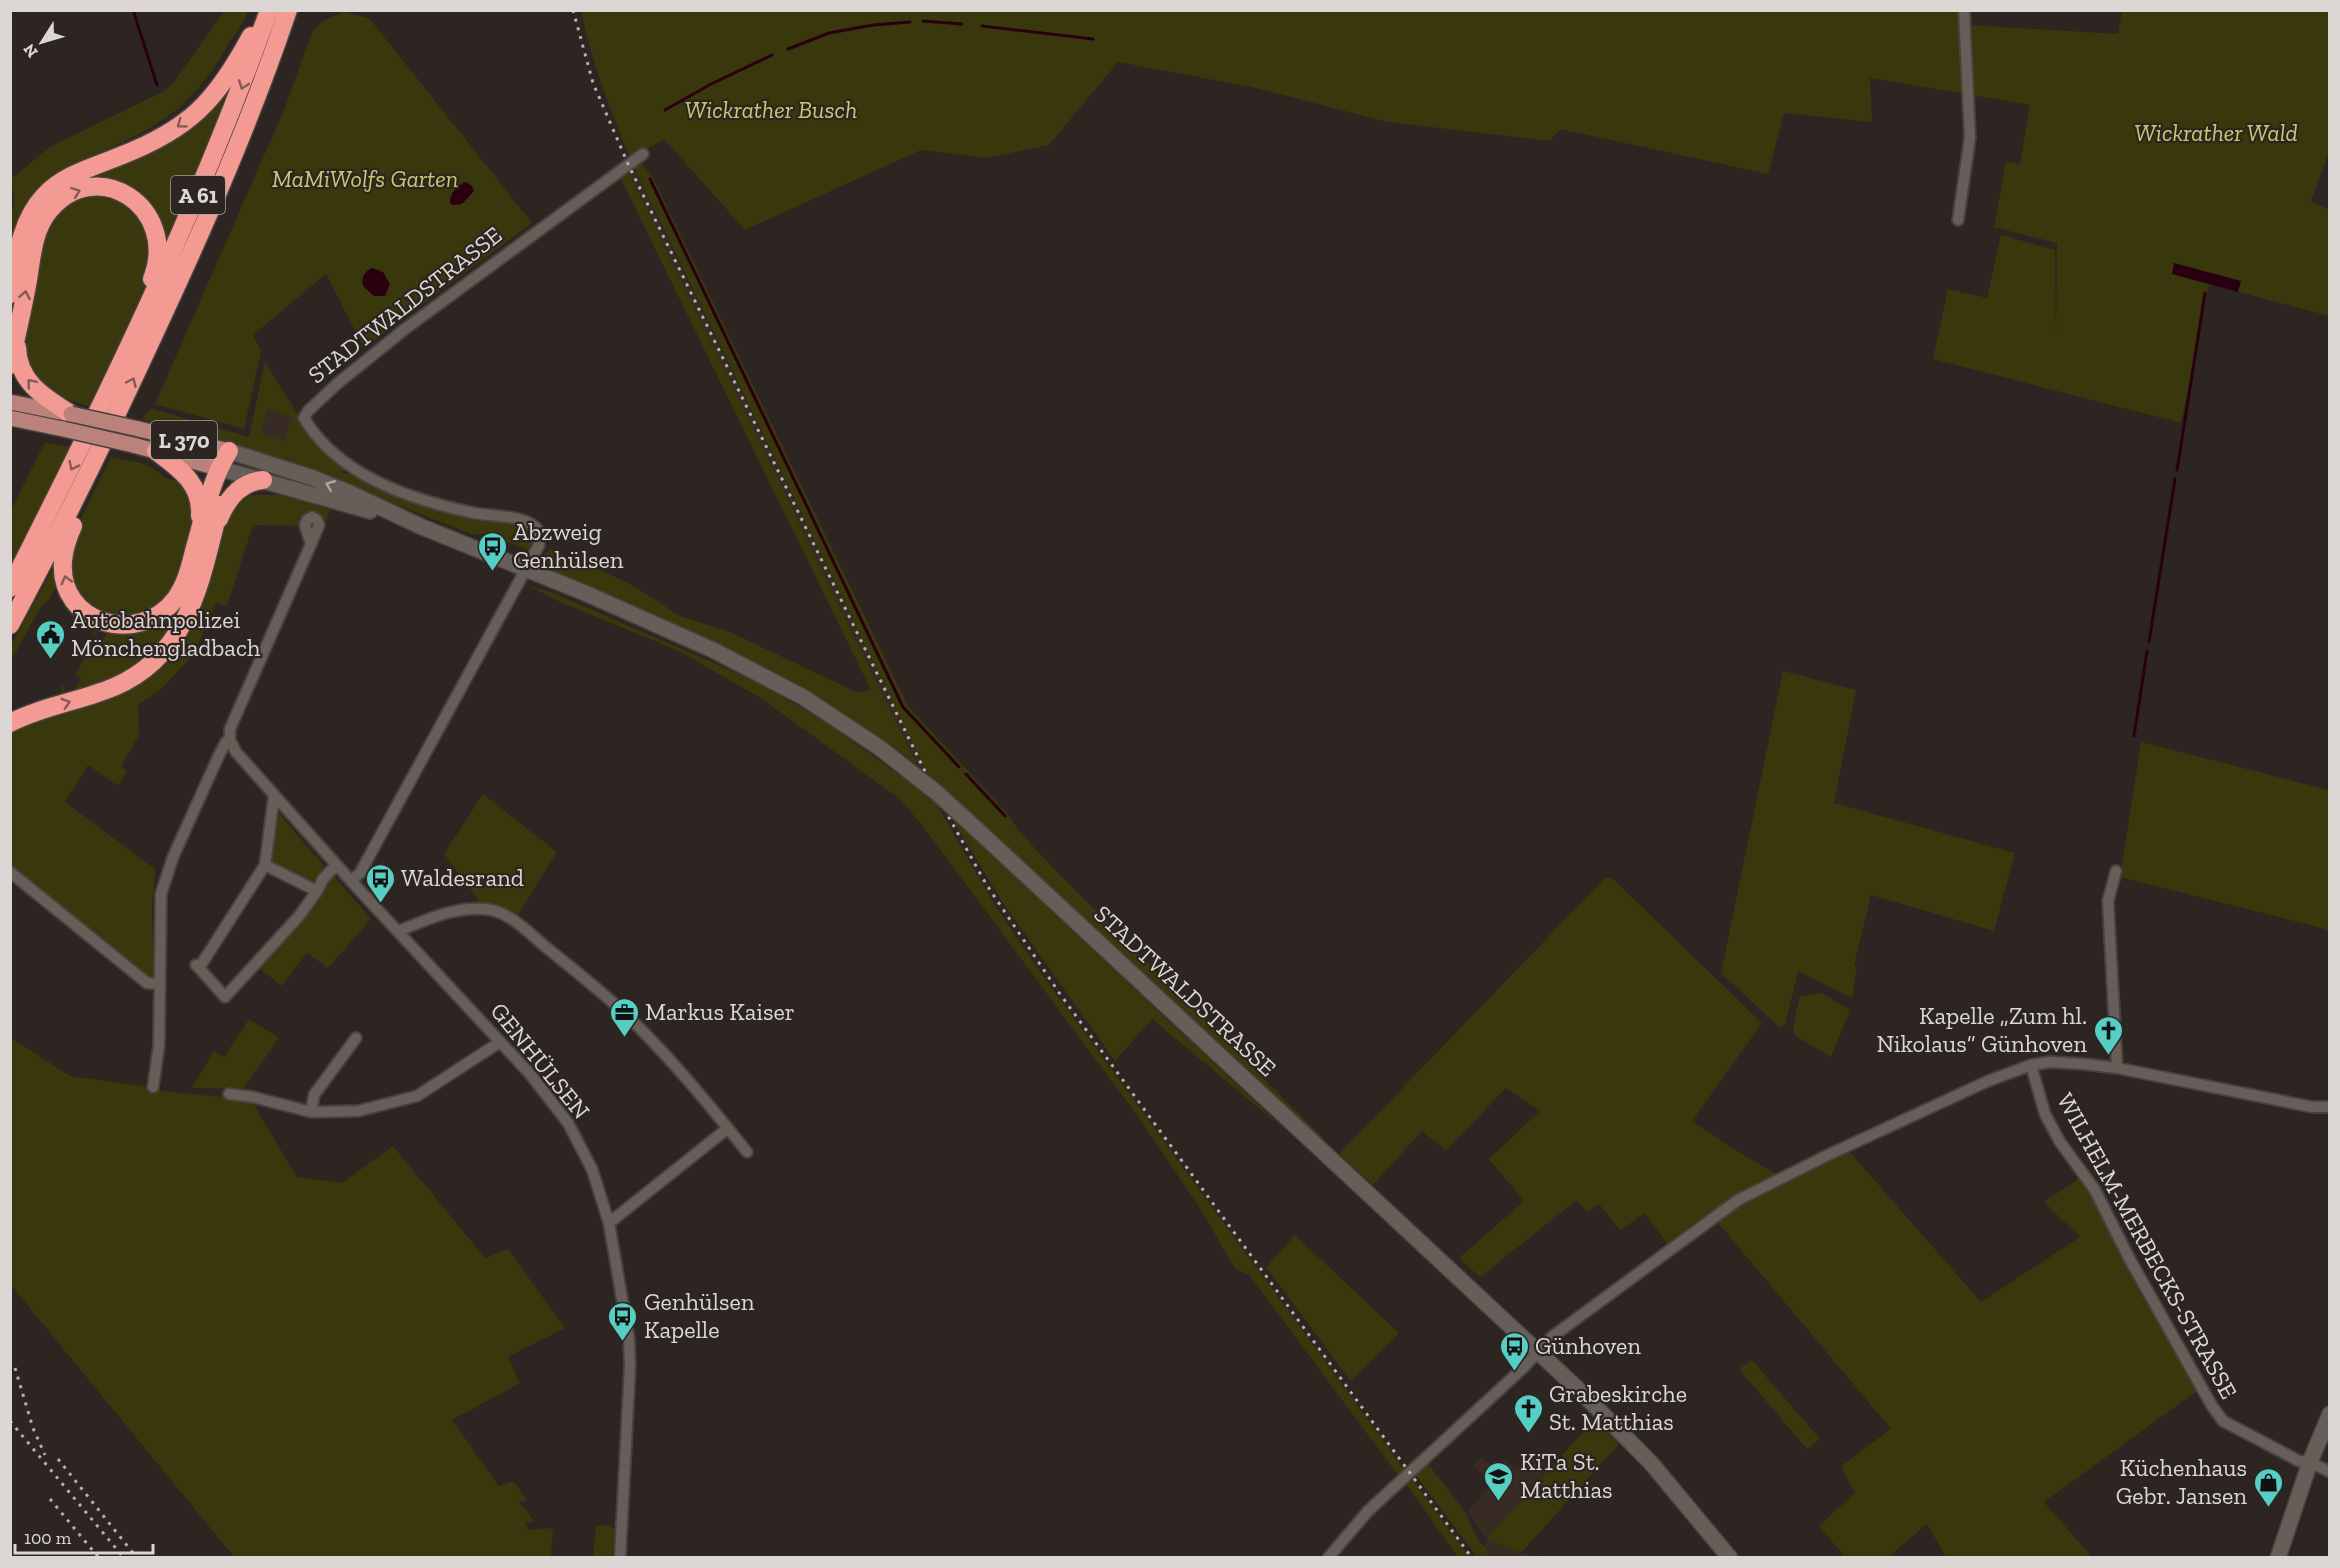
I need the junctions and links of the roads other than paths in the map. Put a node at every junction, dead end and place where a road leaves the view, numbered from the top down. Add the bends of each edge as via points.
1 (264, 10) edge
2 (269, 10) edge
3 (288, 10) edge
4 (1964, 10) edge
5 (644, 154) dead end
6 (1958, 220) dead end
7 (10, 294) edge
8 (16, 337) junction
9 (10, 365) edge
10 (117, 376) junction
11 (10, 402) edge
12 (10, 417) edge
13 (67, 422) junction
14 (156, 451) junction
15 (229, 451) junction
16 (99, 454) junction
17 (224, 469) junction
18 (263, 480) junction
19 (422, 526) junction
20 (211, 541) junction
21 (311, 544) dead end
22 (190, 565) junction
23 (526, 569) junction
24 (10, 588) edge
25 (10, 624) edge
26 (10, 723) edge
27 (230, 740) junction
28 (274, 796) junction
29 (265, 865) junction
30 (336, 865) junction
31 (2116, 871) dead end
32 (10, 872) edge
33 (351, 881) junction
34 (317, 891) junction
35 (399, 931) junction
36 (159, 984) junction
37 (356, 1038) dead end
38 (500, 1042) junction
39 (2031, 1065) junction
40 (2117, 1068) junction
41 (153, 1087) dead end
42 (229, 1094) dead end
43 (2330, 1107) edge
44 (311, 1112) junction
45 (728, 1128) junction
46 (747, 1152) dead end
47 (609, 1223) junction
48 (1538, 1352) junction
49 (2330, 1413) edge
50 (2310, 1462) junction
51 (2330, 1472) edge
52 (620, 1557) edge
53 (1328, 1557) edge
54 (1730, 1557) edge
55 (2278, 1557) edge

1 -> 7 highway via 225,81 193,116 148,144 68,177 44,196 23,234
2 -> 10 highway, A 61 via 224,133
16 -> 3 highway, A 61 via 218,196
4 - 6 street via 1970,138
5 - 23 street, STADTWALDSTRASSE via 405,329 325,395 304,418 333,453 388,487 441,506 531,523 539,531 539,545
8 - 9 highway
8 -> 10 highway via 35,239 49,211 69,194 85,189 119,191 144,209 156,232 158,251 156,269 133,321
13 -> 8 highway via 26,378 18,361
10 -> 24 highway, A 61
11 - 13 main road, L 370
12 - 13 main road, L 370
13 - 14 main road, L 370, bridge
13 - 15 main road, L 370, bridge via 140,429
14 - 17 main road, L 370
14 - 22 highway via 186,476 199,495 200,514
15 - 17 highway
19 -> 15 main road, STADTWALDSTRASSE / L 370 via 332,486
22 -> 16 highway via 176,597 162,613 145,622 127,626 104,622 80,608 66,584 63,561
16 - 25 highway, A 61
17 - 18 main road, STADTWALDSTRASSE / L 370
17 - 20 highway
17 - 22 highway
18 - 19 main road, STADTWALDSTRASSE / L 370
18 - 20 highway via 246,485 231,497
19 - 23 main road, STADTWALDSTRASSE / L 370
26 -> 20 highway via 115,687 147,669 176,638
21 - 27 street via 231,729
23 - 33 street via 360,873
23 - 48 main road, STADTWALDSTRASSE / L 370, bridge via 734,660 803,697 880,748 984,836
27 - 28 street, GENHÜLSEN
27 - 36 street via 219,755 166,875 161,894
28 - 29 street
28 - 30 street, GENHÜLSEN
29 - 34 street
29 - 34 street via 198,966 225,997
30 - 33 street, GENHÜLSEN
30 - 34 street
31 - 40 street via 2108,901
32 - 36 street via 147,983
33 - 35 street, GENHÜLSEN
35 - 38 street, GENHÜLSEN
35 - 45 street via 456,911 482,909 509,918 622,1011
36 - 41 street via 159,1045
37 - 44 street via 314,1095
38 - 44 street via 417,1096 357,1112
38 - 47 street, GENHÜLSEN via 568,1123 592,1169
39 - 40 street via 2050,1062
39 - 48 street via 1988,1080 1738,1200 1553,1336
39 - 50 street, WILHELM-MERBECKS-STRASSE via 2045,1114 2095,1190 2212,1406 2223,1421 2299,1461
40 - 43 street via 2312,1107
42 - 44 street
45 - 46 street
45 - 47 street
47 - 52 street, GENHÜLSEN via 630,1366
48 - 53 street via 1368,1511
48 - 54 main road, STADTWALDSTRASSE / L 370 via 1644,1455
49 - 50 main road
50 - 51 street, WILHELM-MERBECKS-STRASSE
50 - 55 main road

